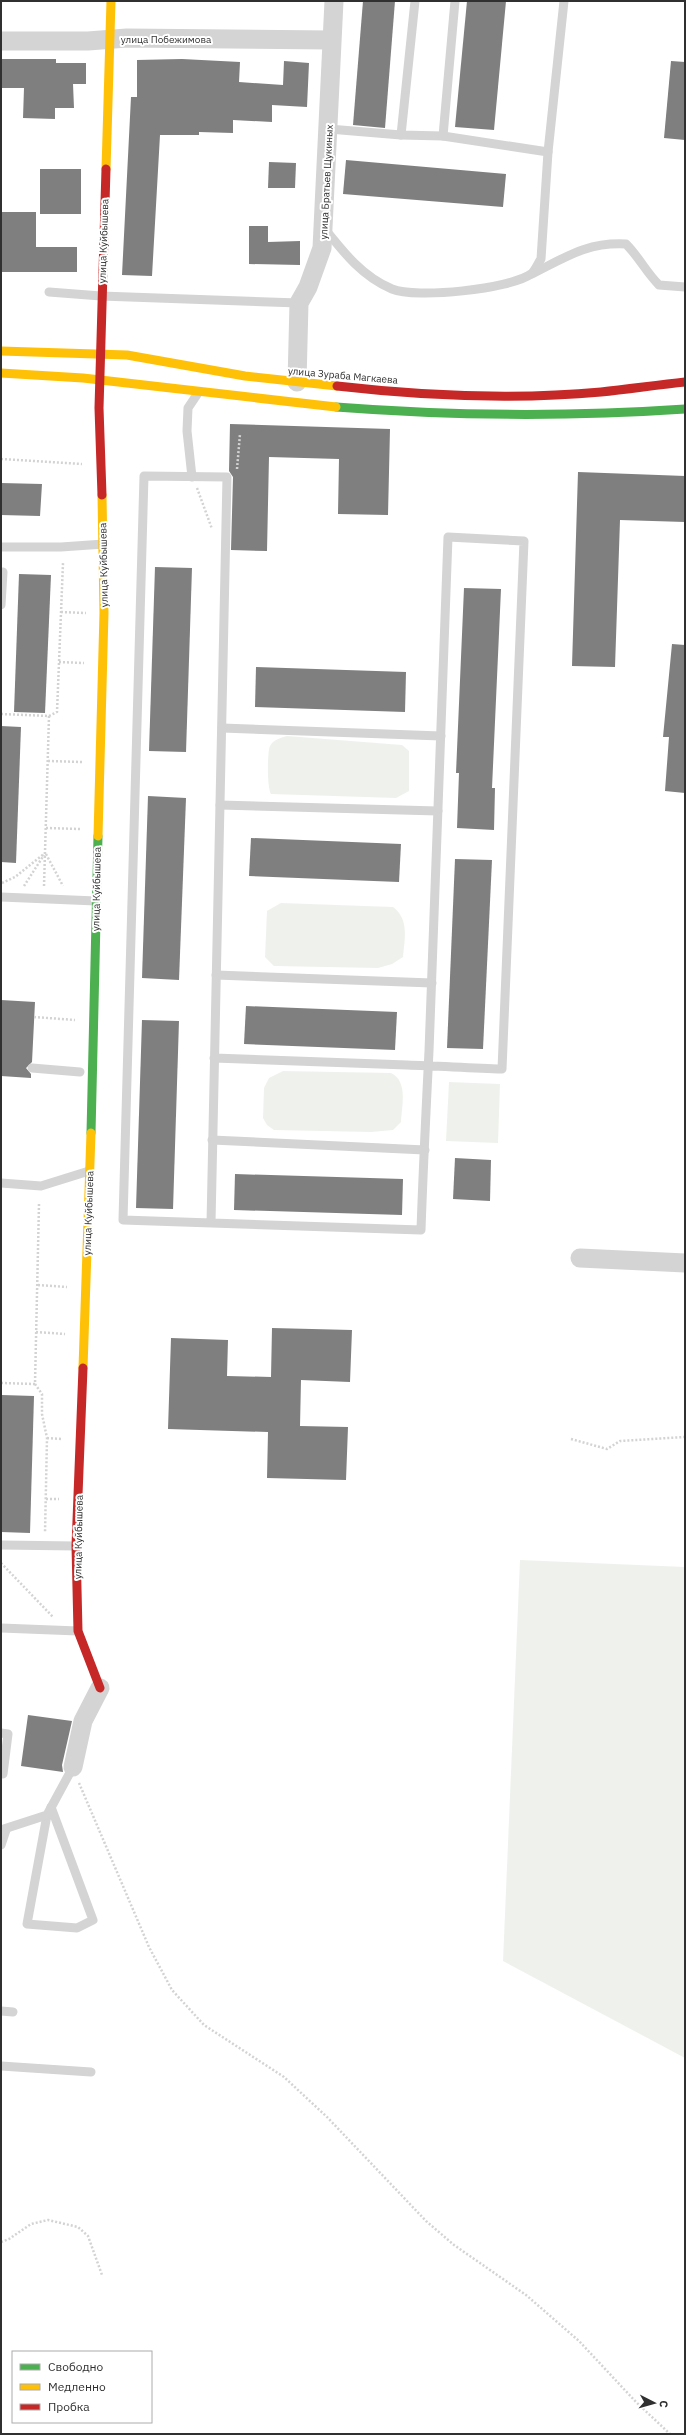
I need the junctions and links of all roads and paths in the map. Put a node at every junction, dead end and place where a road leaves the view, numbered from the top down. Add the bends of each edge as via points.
1 (111, 1) edge
2 (334, 1) edge
3 (415, 1) edge
4 (455, 1) edge
5 (564, 1) edge
6 (110, 40) junction
7 (331, 40) junction
8 (1, 41) edge
9 (329, 129) junction
10 (401, 136) junction
11 (443, 136) junction
12 (548, 152) junction
13 (324, 227) junction
14 (531, 274) junction
15 (685, 287) edge
16 (49, 292) dead end
17 (101, 296) junction
18 (299, 303) junction
19 (1, 351) edge
20 (102, 354) junction
21 (1, 373) edge
22 (101, 380) junction
23 (297, 382) junction
24 (685, 382) edge
25 (198, 392) junction
26 (685, 409) edge
27 (240, 434) dead end
28 (1, 459) edge
29 (100, 465) junction
30 (238, 466) dead end
31 (192, 477) junction
32 (214, 535) dead end
33 (104, 544) junction
34 (1, 547) edge
35 (63, 563) dead end
36 (3, 572) dead end
37 (1, 605) edge
38 (61, 612) junction
39 (90, 614) dead end
40 (59, 662) junction
41 (88, 663) dead end
42 (1, 714) edge
43 (49, 716) junction
44 (222, 728) junction
45 (441, 736) junction
46 (48, 761) junction
47 (84, 762) dead end
48 (220, 805) junction
49 (438, 811) junction
50 (46, 828) junction
51 (81, 829) dead end
52 (46, 853) junction
53 (1, 884) edge
54 (24, 886) dead end
55 (44, 886) dead end
56 (63, 886) dead end
57 (1, 897) edge
58 (96, 901) junction
59 (216, 975) junction
60 (432, 983) junction
61 (34, 1017) dead end
62 (82, 1021) dead end
63 (214, 1058) junction
64 (428, 1066) junction
65 (32, 1068) dead end
66 (80, 1072) dead end
67 (212, 1140) junction
68 (425, 1150) junction
69 (90, 1171) junction
70 (1, 1183) edge
71 (39, 1204) dead end
72 (211, 1223) junction
73 (580, 1258) dead end
74 (685, 1263) edge
75 (38, 1285) junction
76 (68, 1287) dead end
77 (36, 1332) junction
78 (65, 1334) dead end
79 (1, 1383) edge
80 (35, 1384) junction
81 (685, 1437) edge
82 (47, 1438) junction
83 (572, 1439) dead end
84 (68, 1440) dead end
85 (46, 1499) junction
86 (65, 1499) dead end
87 (44, 1537) dead end
88 (1, 1545) edge
89 (76, 1546) junction
90 (1, 1563) edge
91 (54, 1618) dead end
92 (1, 1628) edge
93 (78, 1630) junction
94 (100, 1688) joint
95 (1, 1733) edge
96 (73, 1767) junction
97 (2, 1777) edge
98 (49, 1811) junction
99 (3, 1830) edge
100 (1, 1844) edge
101 (1, 2011) edge
102 (13, 2012) dead end
103 (1, 2066) edge
104 (91, 2072) dead end
105 (1, 2242) edge
106 (102, 2275) dead end
107 (670, 2434) edge

1 - 6 street, улица Куйбышева
2 - 7 street, улица Братьев Щукиных
3 - 10 lane
4 - 11 lane
5 - 12 lane
6 - 7 street, улица Побежимова
6 - 8 street, улица Побежимова
6 - 17 street, улица Куйбышева
7 - 9 street, улица Братьев Щукиных
9 - 10 lane
9 - 13 street, улица Братьев Щукиных
10 - 11 lane
11 - 12 lane
12 - 14 lane via 541,259
13 - 14 lane via 350,261 393,290 411,293 474,289 511,282
13 - 18 street, улица Братьев Щукиных via 322,248 308,287
14 - 15 lane via 586,247 606,243 626,244 638,256 646,272 659,286
16 - 17 lane
17 - 18 lane
17 - 20 street, улица Куйбышева
18 - 23 street, улица Братьев Щукиных
19 - 20 street, улица Зураба Магкаева
20 - 22 street, улица Куйбышева
20 - 23 street, улица Зураба Магкаева via 127,355 245,376
21 - 22 street
22 - 25 street
22 - 29 street, улица Куйбышева
23 - 24 street, улица Зураба Магкаева via 372,390 508,396 600,392
25 - 26 street via 393,412 549,416
25 - 31 lane via 188,408 187,431
27 - 30 path
28 - 29 path
29 - 33 street, улица Куйбышева
31 - 32 path
31 - 44 lane via 227,477
31 - 72 lane via 144,476 123,1220
33 - 34 lane
33 - 58 street, улица Куйбышева
35 - 38 path
36 - 37 lane
38 - 39 path
38 - 40 path
40 - 41 path
40 - 43 path via 57,712
42 - 43 path
43 - 46 path
44 - 45 lane
44 - 48 lane
45 - 49 lane
45 - 64 lane via 448,537 524,541 502,1069
46 - 47 path
46 - 50 path
48 - 49 lane
48 - 59 lane
49 - 60 lane
50 - 51 path
50 - 52 path
52 - 53 path via 15,877
52 - 54 path
52 - 55 path
52 - 56 path
57 - 58 lane
58 - 69 street, улица Куйбышева
59 - 60 lane
59 - 63 lane
60 - 64 lane
61 - 62 path
63 - 64 lane
63 - 67 lane
64 - 68 lane
65 - 66 lane
67 - 68 lane
67 - 72 lane
68 - 72 lane via 421,1230
69 - 70 lane via 41,1186
69 - 89 street, улица Куйбышева
71 - 75 path
73 - 74 street
75 - 76 path
75 - 77 path
77 - 78 path
77 - 80 path
79 - 80 path
80 - 82 path via 42,1394 42,1414
81 - 83 path via 620,1441 607,1449
82 - 84 path
82 - 85 path
85 - 86 path
85 - 87 path
88 - 89 lane
89 - 93 street, улица Куйбышева
90 - 91 path
92 - 93 lane
93 - 94 street, улица Куйбышева
94 - 96 street, улица Куйбышева via 83,1721
95 - 97 lane via 8,1734
96 - 98 lane
96 - 107 path via 149,1947 172,1990 204,2025 284,2077 327,2116 426,2221 454,2245 526,2295 579,2341
98 - 98 lane via 27,1924 77,1928 93,1920
98 - 99 lane
99 - 100 lane
101 - 102 lane
103 - 104 lane
105 - 106 path via 9,2240 31,2224 48,2220 78,2227 88,2236

